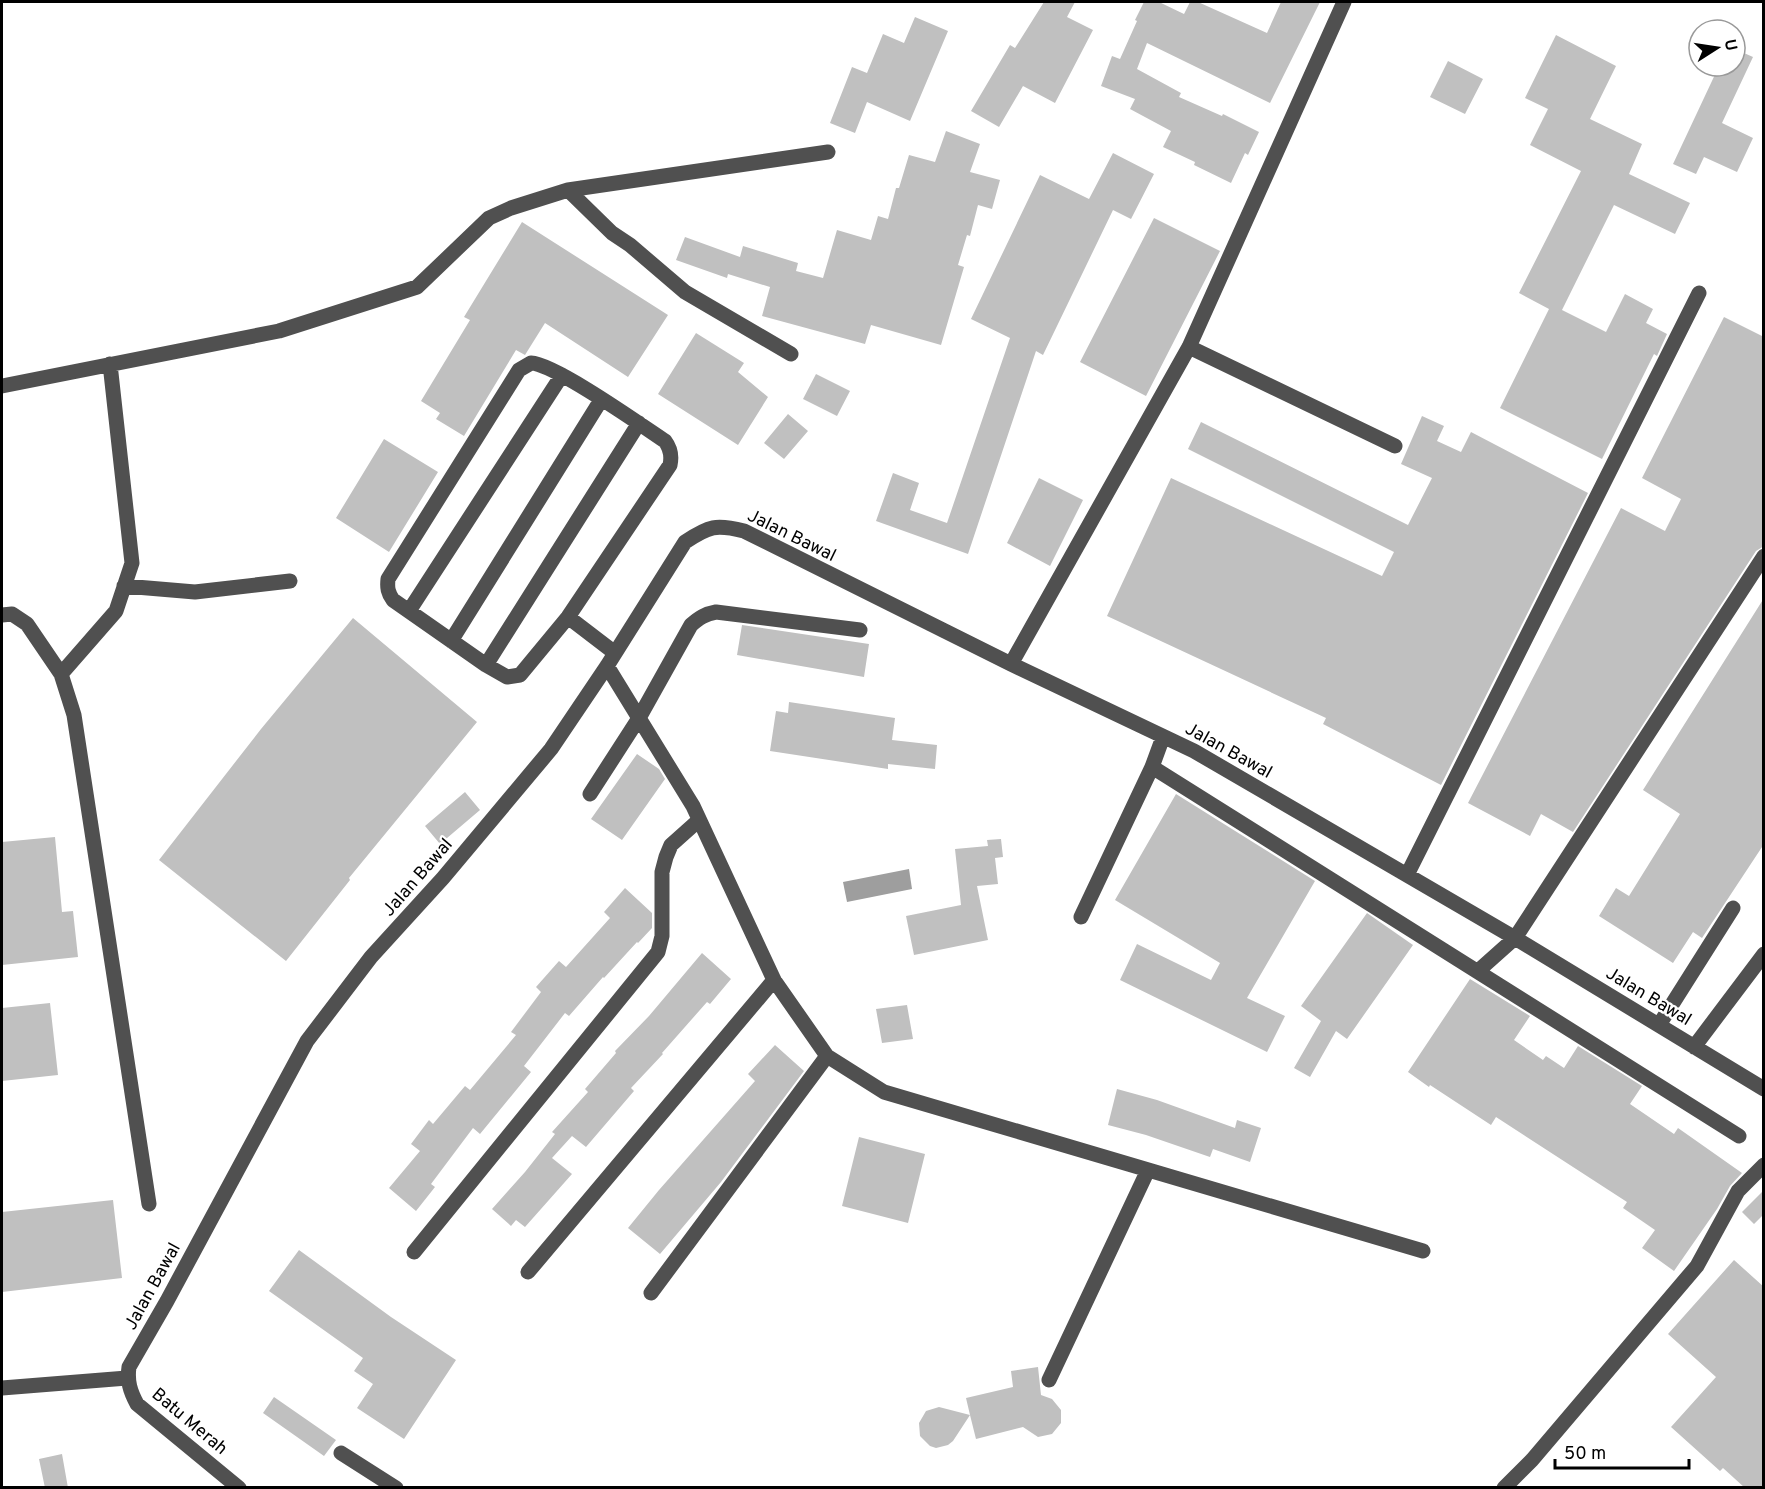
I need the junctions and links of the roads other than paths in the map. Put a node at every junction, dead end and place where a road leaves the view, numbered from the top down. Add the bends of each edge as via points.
1 (1344, 2) edge
2 (828, 152) dead end
3 (568, 190) junction
4 (1699, 293) dead end
5 (1189, 347) junction
6 (791, 354) dead end
7 (110, 364) junction
8 (562, 375) junction
9 (2, 386) edge
10 (602, 400) junction
11 (639, 423) junction
12 (1395, 446) dead end
13 (1764, 556) edge
14 (290, 581) dead end
15 (124, 586) junction
16 (409, 611) junction
17 (2, 615) edge
18 (568, 617) junction
19 (860, 630) dead end
20 (451, 640) junction
21 (615, 653) junction
22 (1011, 664) junction
23 (486, 665) junction
24 (606, 666) junction
25 (61, 674) junction
26 (639, 718) junction
27 (1163, 736) junction
28 (1152, 767) junction
29 (590, 794) dead end
30 (699, 820) junction
31 (1407, 875) junction
32 (1733, 908) dead end
33 (1081, 917) dead end
34 (1515, 938) junction
35 (1764, 954) edge
36 (1478, 971) junction
37 (1758, 973) edge
38 (774, 980) junction
39 (1659, 1025) junction
40 (1694, 1047) junction
41 (827, 1056) junction
42 (1764, 1089) edge
43 (1739, 1136) dead end
44 (1764, 1165) edge
45 (1148, 1170) junction
46 (149, 1204) dead end
47 (1423, 1251) dead end
48 (414, 1252) dead end
49 (528, 1272) dead end
50 (651, 1293) dead end
51 (127, 1378) junction
52 (1049, 1380) dead end
53 (2, 1388) edge
54 (341, 1453) dead end
55 (239, 1488) edge
56 (396, 1488) edge
57 (1504, 1488) edge

1 - 5 street
2 - 3 street
3 - 6 street via 612,233 685,292
3 - 7 street via 489,218 417,287 279,331
4 - 31 street
5 - 12 street
5 - 22 street
7 - 9 street
7 - 15 street via 132,563
8 - 10 street
8 - 16 street
8 - 16 street via 539,363 519,370 388,579 388,593
10 - 11 street
10 - 20 street
11 - 18 street via 669,446 670,465
11 - 23 street
13 - 34 street
14 - 15 street via 195,592
15 - 25 street via 116,612
16 - 20 street
17 - 25 street via 12,614 27,624
18 - 21 street
18 - 23 street via 520,675 507,676
19 - 26 street via 716,612 706,614 691,625
20 - 23 street
21 - 22 street, Jalan Bawal via 685,542 702,530 724,525 744,531
21 - 24 street, Jalan Bawal
22 - 27 street, Jalan Bawal
24 - 26 street
24 - 51 street, Jalan Bawal via 551,749 371,957 306,1041 129,1367
25 - 46 street via 74,716
26 - 29 street
26 - 30 street
27 - 28 street
27 - 31 street, Jalan Bawal
28 - 33 street
28 - 36 street
30 - 38 street
30 - 48 street via 670,845 666,857 658,952
31 - 34 street, Jalan Bawal
32 - 39 street
34 - 36 street
34 - 39 street, Jalan Bawal
35 - 37 street
36 - 43 street
37 - 40 street
38 - 41 street
38 - 49 street
39 - 40 street, Jalan Bawal
40 - 42 street, Jalan Bawal
41 - 45 street via 884,1092
41 - 50 street
44 - 57 street via 1738,1191 1697,1266
45 - 47 street
45 - 52 street
51 - 53 street
51 - 55 street, Batu Merah via 137,1404
54 - 56 street

